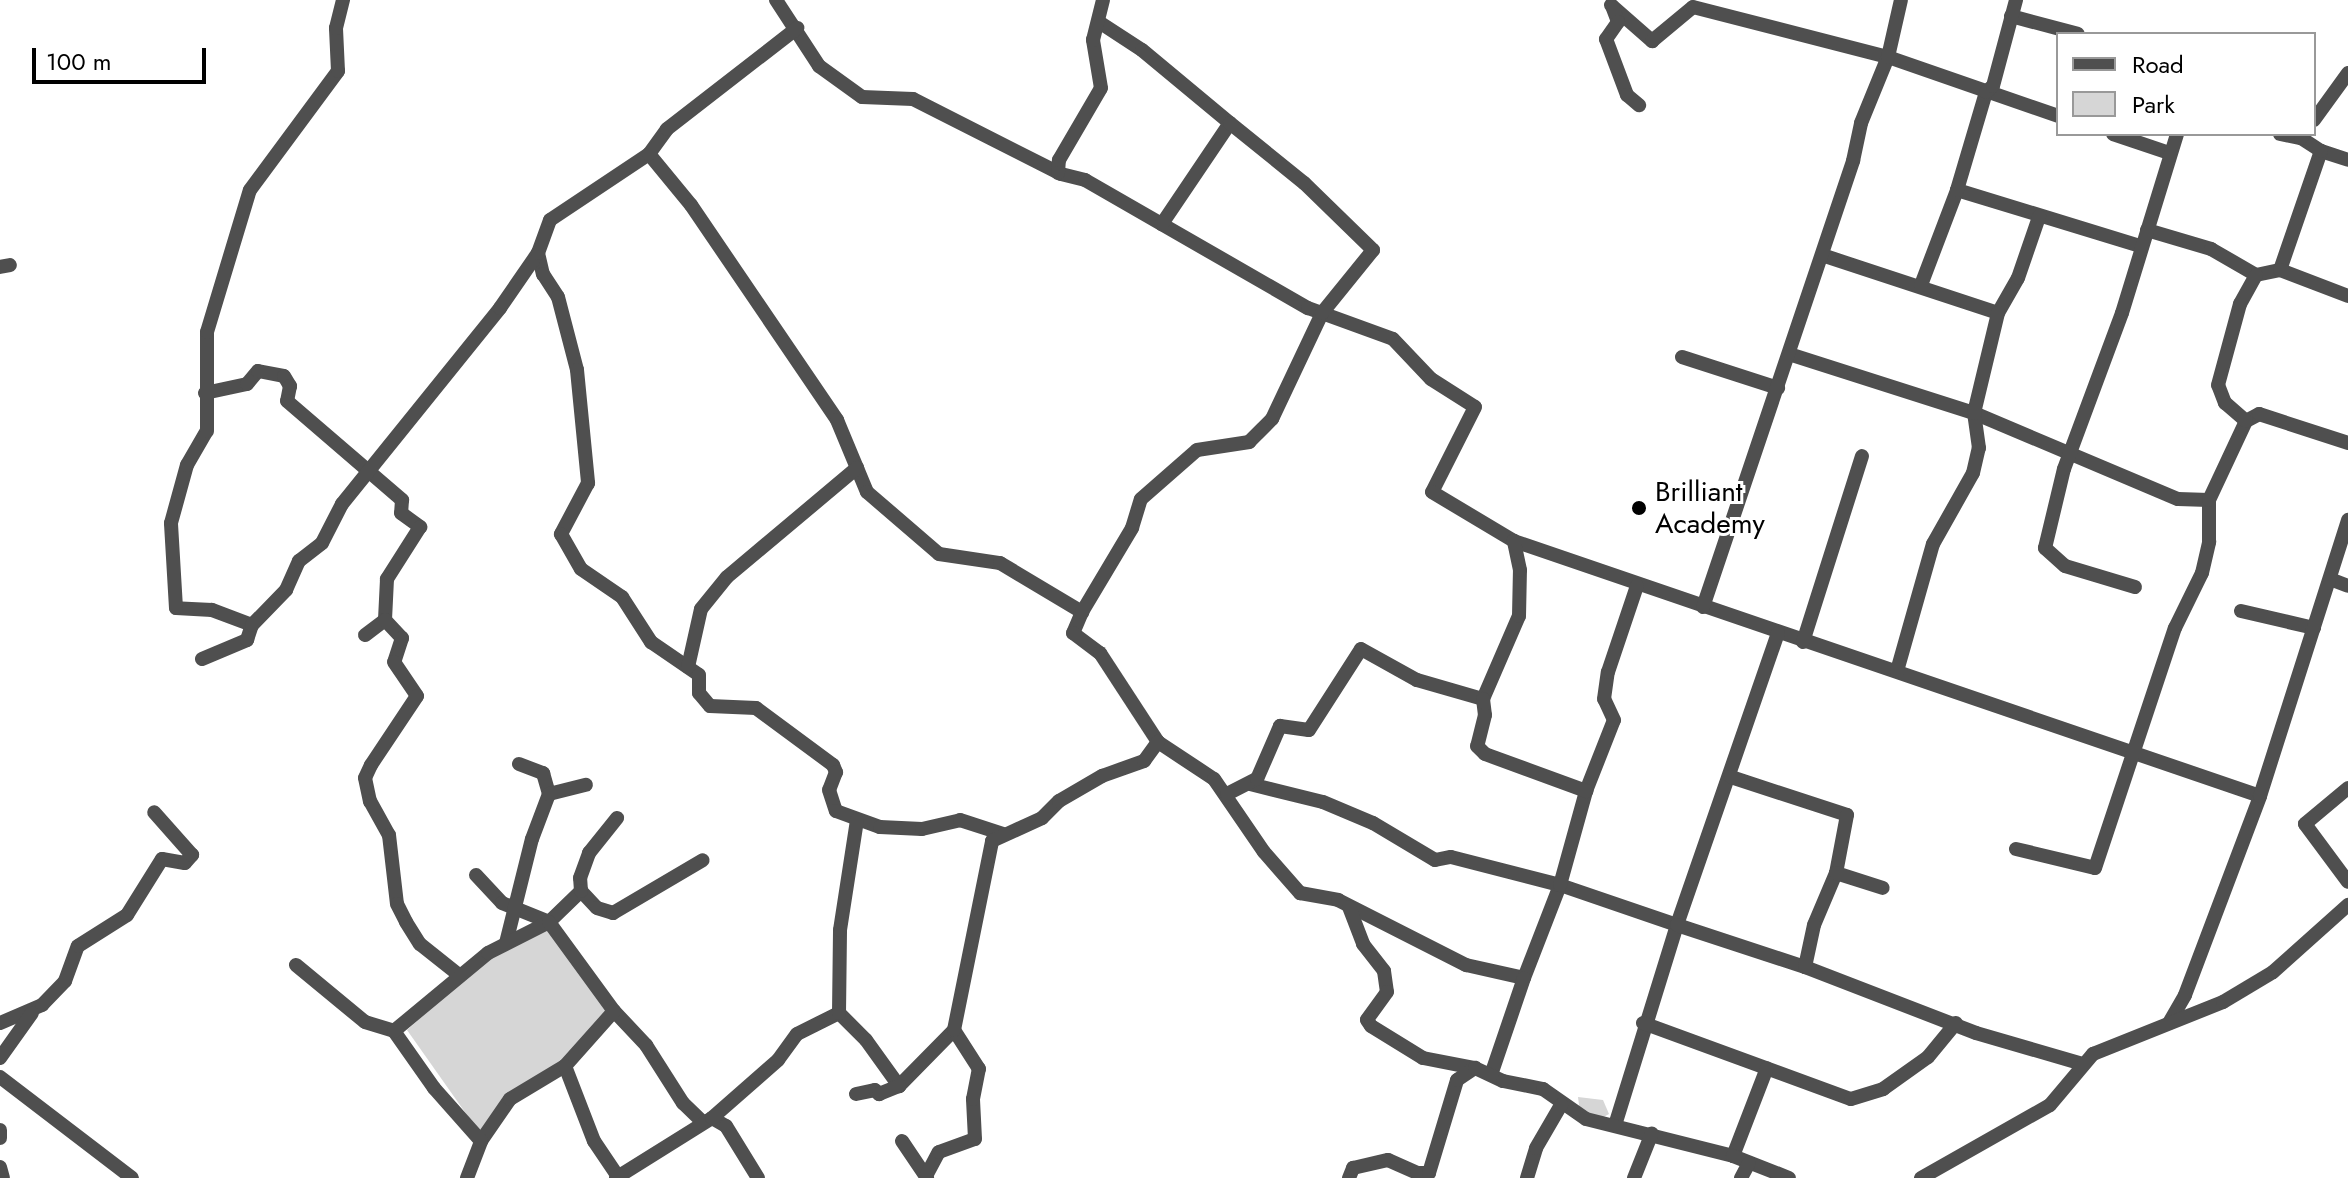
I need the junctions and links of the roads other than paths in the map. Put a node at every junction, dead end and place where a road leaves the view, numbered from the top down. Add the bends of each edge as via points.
1 (343, 0) edge
2 (776, 0) edge
3 (1103, 0) edge
4 (1901, 0) edge
5 (2016, 0) edge
6 (1609, 3) edge
7 (2011, 16) junction
8 (1099, 22) junction
9 (797, 28) junction
10 (2071, 32) edge
11 (1888, 57) junction
12 (2348, 73) edge
13 (1986, 92) junction
14 (1639, 105) dead end
15 (2056, 115) edge
16 (2316, 117) edge
17 (1230, 123) junction
18 (2119, 136) edge
19 (2176, 136) edge
20 (2302, 136) edge
21 (2321, 151) junction
22 (2169, 153) junction
23 (649, 154) junction
24 (2348, 160) edge
25 (1058, 173) junction
26 (1957, 190) junction
27 (2039, 217) junction
28 (1162, 224) junction
29 (2147, 230) junction
30 (2140, 246) junction
31 (538, 253) junction
32 (1822, 255) junction
33 (2280, 270) junction
34 (2256, 275) junction
35 (1921, 285) junction
36 (2348, 296) edge
37 (1322, 313) junction
38 (1998, 313) junction
39 (1789, 354) junction
40 (1682, 357) dead end
41 (1778, 388) junction
42 (205, 393) junction
43 (1974, 413) junction
44 (2246, 421) junction
45 (2348, 443) edge
46 (2071, 451) junction
47 (1862, 456) dead end
48 (857, 468) junction
49 (371, 473) junction
50 (2209, 500) junction
51 (2348, 520) edge
52 (1514, 541) junction
53 (2330, 579) junction
54 (1637, 586) junction
55 (2348, 586) edge
56 (2135, 587) dead end
57 (1703, 607) junction
58 (2241, 611) dead end
59 (1082, 612) junction
60 (385, 620) junction
61 (252, 625) junction
62 (2314, 628) junction
63 (1778, 633) junction
64 (365, 635) dead end
65 (1803, 642) junction
66 (202, 659) dead end
67 (688, 667) junction
68 (1897, 671) junction
69 (1483, 699) junction
70 (1158, 742) junction
71 (2137, 751) junction
72 (519, 764) dead end
73 (1731, 777) junction
74 (1250, 784) junction
75 (586, 785) dead end
76 (2348, 788) edge
77 (1586, 791) junction
78 (549, 794) junction
79 (1227, 794) junction
80 (2260, 796) junction
81 (154, 812) dead end
82 (617, 818) dead end
83 (857, 820) junction
84 (1003, 834) junction
85 (2016, 849) dead end
86 (703, 860) dead end
87 (1836, 873) junction
88 (476, 875) dead end
89 (2348, 882) edge
90 (1560, 885) junction
91 (1883, 888) dead end
92 (581, 891) junction
93 (2348, 905) edge
94 (1349, 907) junction
95 (516, 910) junction
96 (549, 922) junction
97 (1677, 925) junction
98 (506, 943) junction
99 (296, 965) dead end
100 (1805, 967) junction
101 (459, 975) junction
102 (1524, 978) junction
103 (35, 1010) junction
104 (614, 1011) junction
105 (839, 1013) junction
106 (0, 1023) edge
107 (1643, 1023) junction
108 (1956, 1023) junction
109 (2169, 1023) junction
110 (954, 1030) junction
111 (394, 1031) junction
112 (0, 1058) edge
113 (2083, 1064) junction
114 (565, 1066) junction
115 (1475, 1068) junction
116 (1767, 1068) junction
117 (1492, 1072) junction
118 (0, 1077) edge
119 (899, 1086) junction
120 (856, 1094) dead end
121 (1561, 1105) junction
122 (707, 1120) junction
123 (1616, 1122) junction
124 (0, 1130) edge
125 (1652, 1133) junction
126 (0, 1138) edge
127 (481, 1141) junction
128 (902, 1141) dead end
129 (1733, 1156) junction
130 (1749, 1163) junction
131 (0, 1167) edge
132 (616, 1176) edge
133 (927, 1177) edge
134 (3, 1178) edge
135 (132, 1178) edge
136 (467, 1178) edge
137 (758, 1178) edge
138 (1349, 1178) edge
139 (1527, 1178) edge
140 (1634, 1178) edge
141 (1741, 1178) edge
142 (1789, 1178) edge
143 (1921, 1178) edge

1 - 42 street via 336,28 338,71 250,190 207,332
2 - 9 street
3 - 8 street
4 - 11 street
5 - 7 street
6 - 11 street via 1652,41 1693,7
6 - 14 street via 1618,22 1606,39 1627,95
7 - 10 street
7 - 13 street via 1993,86
8 - 17 street via 1142,50
8 - 25 street via 1093,40 1101,88 1059,160
9 - 23 street via 667,129
9 - 25 street via 819,66 862,97 913,99
11 - 13 street
11 - 32 street via 1861,123
12 - 16 street
13 - 15 street
13 - 26 street
17 - 28 street
17 - 37 street via 1304,183 1373,250
18 - 22 street
19 - 22 street
20 - 21 street
21 - 24 street
21 - 33 street
22 - 29 street
23 - 31 street via 550,220
23 - 48 street via 691,205 837,420
25 - 28 street via 1085,180
26 - 27 street
26 - 35 street
27 - 30 street
27 - 38 street via 2018,278
28 - 37 street via 1268,288
29 - 30 street
29 - 34 street via 2211,249
30 - 46 street via 2122,313
31 - 49 street
31 - 67 street via 568,326 588,483 561,534 581,569 622,597 651,642
32 - 35 street
32 - 39 street
33 - 34 street
33 - 36 street
34 - 44 street via 2240,304 2218,385 2225,403
35 - 38 street
37 - 52 street via 1393,339 1431,379 1475,407 1432,492
37 - 59 street via 1272,419 1249,442 1197,450 1141,499 1132,528
38 - 43 street
39 - 41 street
39 - 43 street
40 - 41 street
41 - 57 street
42 - 49 street via 247,384 258,371 284,376 290,386 287,401
42 - 61 street via 207,431 187,465 171,523 176,608 212,610
43 - 46 street
43 - 68 street via 1979,448 1973,473 1933,544
44 - 45 street via 2259,414
44 - 50 street
46 - 50 street via 2178,499
46 - 56 street via 2045,548 2065,566
47 - 65 street
48 - 59 street via 867,492 887,514 928,539 939,554 1000,563
48 - 67 street via 727,577 701,609
49 - 60 street via 402,500 401,513 420,527 387,579
49 - 61 street via 342,504 322,543 299,561 286,590
50 - 71 street via 2209,542 2202,573 2175,628
51 - 53 street
52 - 54 street
52 - 69 street via 1520,570 1519,616
53 - 55 street
53 - 62 street
54 - 57 street
54 - 77 street via 1608,672 1604,699 1614,720
57 - 63 street
58 - 62 street
59 - 70 street via 1073,633 1100,653
60 - 64 street
60 - 101 street via 402,638 394,662 417,696 365,778 370,801 389,835 397,904 420,944
61 - 66 street via 247,640
62 - 80 street
63 - 65 street
63 - 73 street
65 - 68 street
67 - 83 street via 699,675 699,693 710,706 756,708 833,765 836,772 829,790 836,811
68 - 71 street
69 - 74 street via 1417,680 1361,649 1309,730 1280,726 1265,754 1266,763
69 - 77 street via 1479,750
70 - 79 street via 1209,775
70 - 84 street via 1144,761 1102,776 1042,818
71 - 80 street
71 - 85 street via 2095,868
72 - 78 street via 543,773
73 - 87 street via 1847,815
73 - 97 street
74 - 79 street
74 - 90 street via 1323,802 1373,823 1435,860 1451,857
75 - 78 street
76 - 89 street via 2305,824
77 - 90 street
78 - 95 street via 532,839
79 - 94 street via 1264,852 1300,893
80 - 109 street via 2185,995
81 - 103 street via 192,855 185,863 162,859 127,915 78,946 65,981
82 - 92 street via 589,853
83 - 84 street via 922,829 960,820
83 - 105 street via 840,930
84 - 110 street via 992,841
86 - 92 street via 613,913 597,908
87 - 91 street
87 - 100 street via 1814,925
88 - 95 street via 487,892
90 - 97 street
90 - 102 street
92 - 96 street
93 - 109 street via 2273,972 2223,1002
94 - 102 street via 1377,924 1397,928 1434,953
94 - 115 street via 1363,944 1384,971 1387,992 1367,1020 1371,1026 1423,1058
95 - 96 street via 537,913
95 - 98 street
96 - 98 street
96 - 104 street
97 - 100 street
97 - 107 street
98 - 101 street
99 - 111 street via 365,1022
100 - 108 street
101 - 111 street
102 - 117 street
103 - 106 street
103 - 112 street
104 - 114 street
104 - 122 street via 646,1045 683,1103
105 - 119 street
105 - 122 street via 797,1034 778,1060
107 - 116 street
107 - 123 street
108 - 113 street
108 - 116 street via 1928,1057 1864,1099
109 - 113 street via 2093,1054
110 - 119 street
110 - 133 street via 979,1069 973,1099 975,1139 939,1152
111 - 127 street
113 - 143 street via 2065,1093 2050,1105
114 - 127 street via 510,1099
114 - 132 street via 594,1141
115 - 117 street
115 - 138 street via 1457,1080 1429,1173 1388,1160 1353,1168
116 - 129 street
117 - 121 street via 1503,1081 1543,1089
118 - 135 street via 78,1131
119 - 120 street via 879,1094
121 - 123 street via 1586,1119
121 - 139 street via 1536,1148
122 - 132 street
122 - 137 street via 726,1126
123 - 125 street
124 - 126 street
125 - 129 street
125 - 140 street
127 - 136 street
128 - 133 street
129 - 130 street
130 - 141 street
130 - 142 street
131 - 134 street

